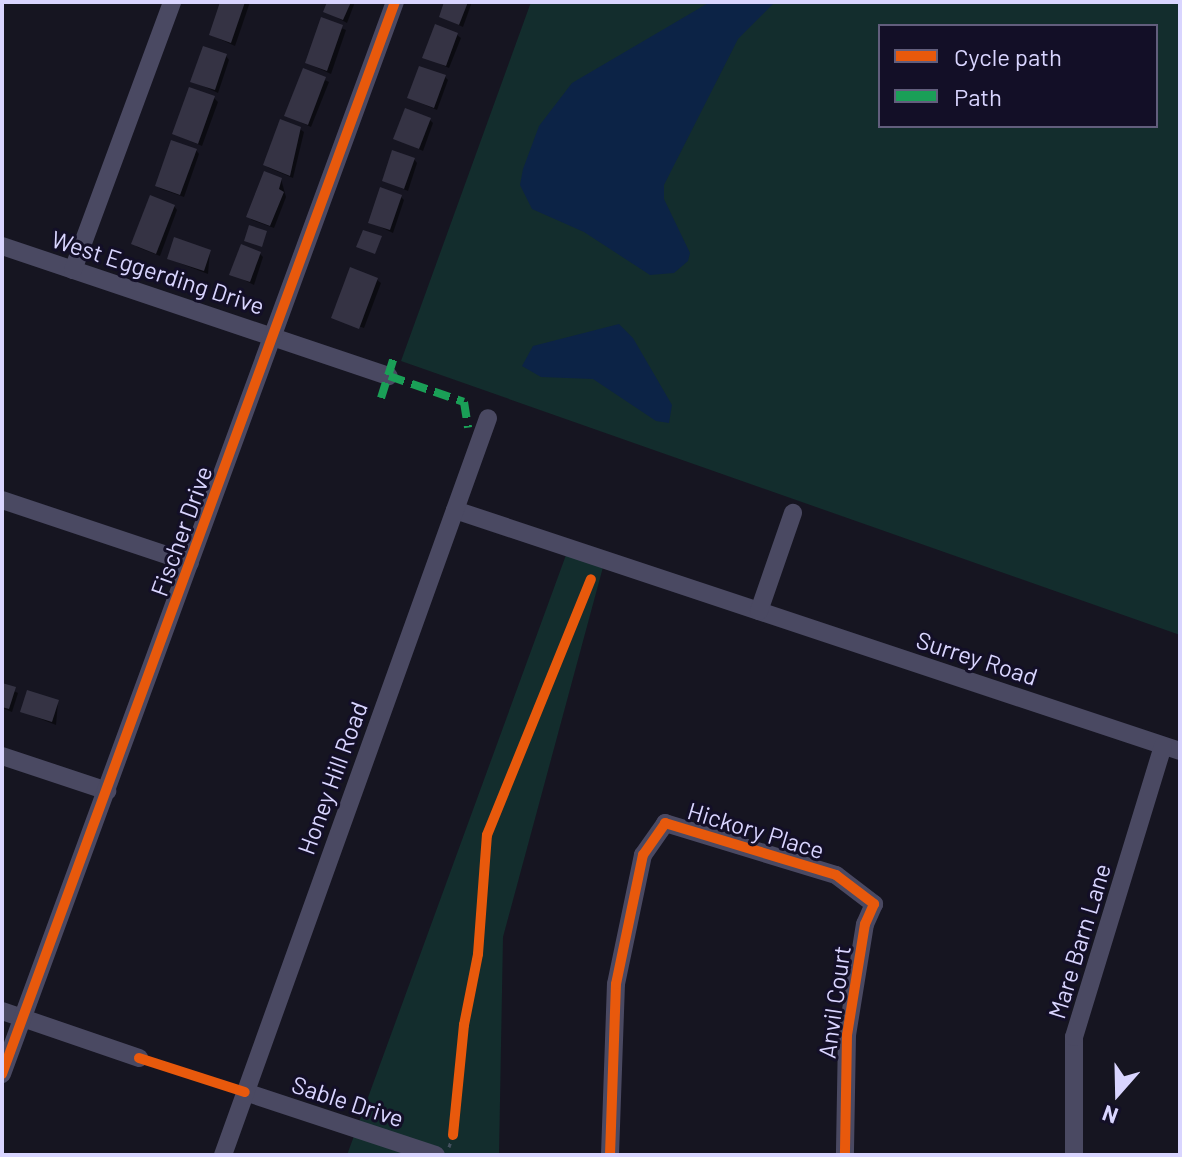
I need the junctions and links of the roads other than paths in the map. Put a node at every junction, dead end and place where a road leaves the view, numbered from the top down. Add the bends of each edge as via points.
1 (172, 2) edge
2 (395, 2) edge
3 (2, 246) edge
4 (73, 270) junction
5 (274, 336) junction
6 (389, 376) dead end
7 (488, 418) dead end
8 (2, 500) edge
9 (455, 510) junction
10 (793, 513) dead end
11 (190, 563) junction
12 (759, 611) junction
13 (1172, 748) edge
14 (2, 756) edge
15 (107, 791) junction
16 (874, 904) joint
17 (2, 1011) edge
18 (22, 1018) junction
19 (139, 1058) dead end
20 (2, 1074) edge
21 (245, 1092) junction
22 (223, 1155) edge
23 (436, 1155) edge
24 (610, 1155) edge
25 (845, 1155) edge
26 (1074, 1155) edge

1 - 4 street
2 - 5 street, Fischer Drive
3 - 4 street, West Eggerding Drive
4 - 5 street, West Eggerding Drive
5 - 6 street, West Eggerding Drive
5 - 11 street, Fischer Drive
7 - 9 street, Honey Hill Road
8 - 11 street
9 - 12 street, Surrey Road
9 - 21 street, Honey Hill Road
10 - 12 street
11 - 15 street, Fischer Drive
12 - 13 street, Surrey Road
13 - 26 street, Mare Barn Lane via 1074,1037
14 - 15 street
15 - 18 street, Fischer Drive
16 - 24 street, Hickory Place via 836,875 665,823 643,855 616,984
16 - 25 street, Anvil Court via 865,924 847,1035
17 - 18 street
18 - 19 street
18 - 20 street, Fischer Drive
21 - 22 street, Honey Hill Road
21 - 23 street, Sable Drive

